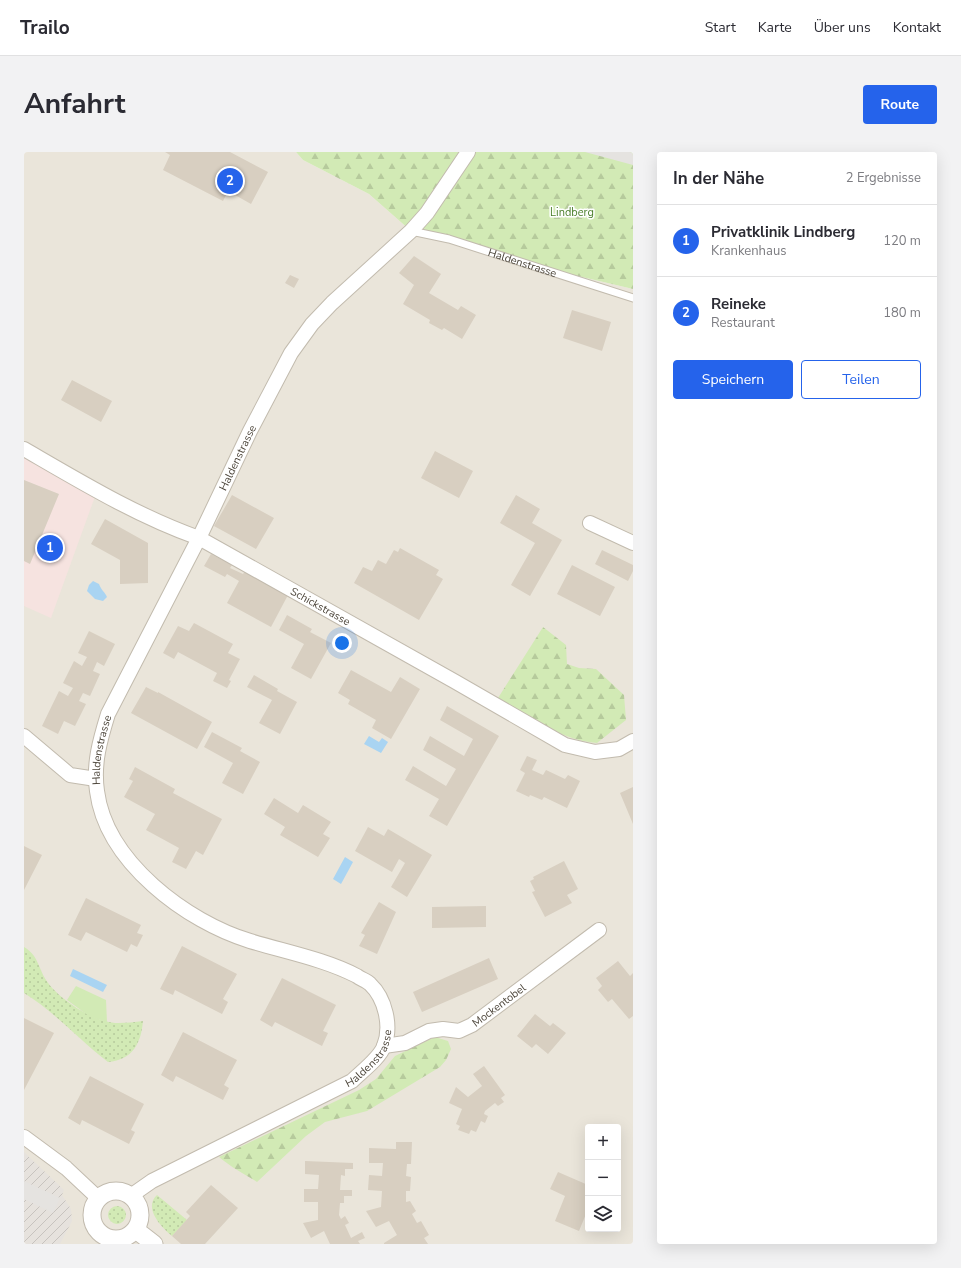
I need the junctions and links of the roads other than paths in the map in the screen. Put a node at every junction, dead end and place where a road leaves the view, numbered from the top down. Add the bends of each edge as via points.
1 (468, 152) edge
2 (411, 231) junction
3 (633, 298) edge
4 (24, 449) edge
5 (590, 523) dead end
6 (199, 538) junction
7 (633, 543) edge
8 (24, 736) edge
9 (633, 741) edge
10 (96, 779) junction
11 (599, 930) dead end
12 (384, 1046) junction
13 (24, 1137) edge
14 (132, 1195) junction
15 (98, 1198) junction
16 (136, 1230) junction
17 (97, 1238) edge
18 (154, 1244) edge

1 - 2 street, Haldenstrasse via 427,213
2 - 3 lane, Haldenstrasse via 449,239
2 - 6 street, Haldenstrasse via 332,303 312,324 291,353
4 - 6 street, Schickstrasse via 166,527
5 - 7 street
6 - 9 street, Schickstrasse via 565,745 595,752 619,749
6 - 10 street, Haldenstrasse via 108,714 98,751
8 - 10 street via 70,775
10 - 12 street, Haldenstrasse via 100,806 111,831 131,862 156,889 210,925 248,940 345,970 370,983 384,1005 387,1026
11 - 12 street, Mockentobel via 472,1025 459,1031 429,1031 405,1043
12 - 14 street, Haldenstrasse via 371,1064 352,1081 152,1181
13 - 15 street via 66,1168
14 - 15 street via 118,1190
14 - 16 street via 137,1201 141,1215
15 - 17 street via 94,1205 92,1220
16 - 17 street via 123,1238
16 - 18 street

